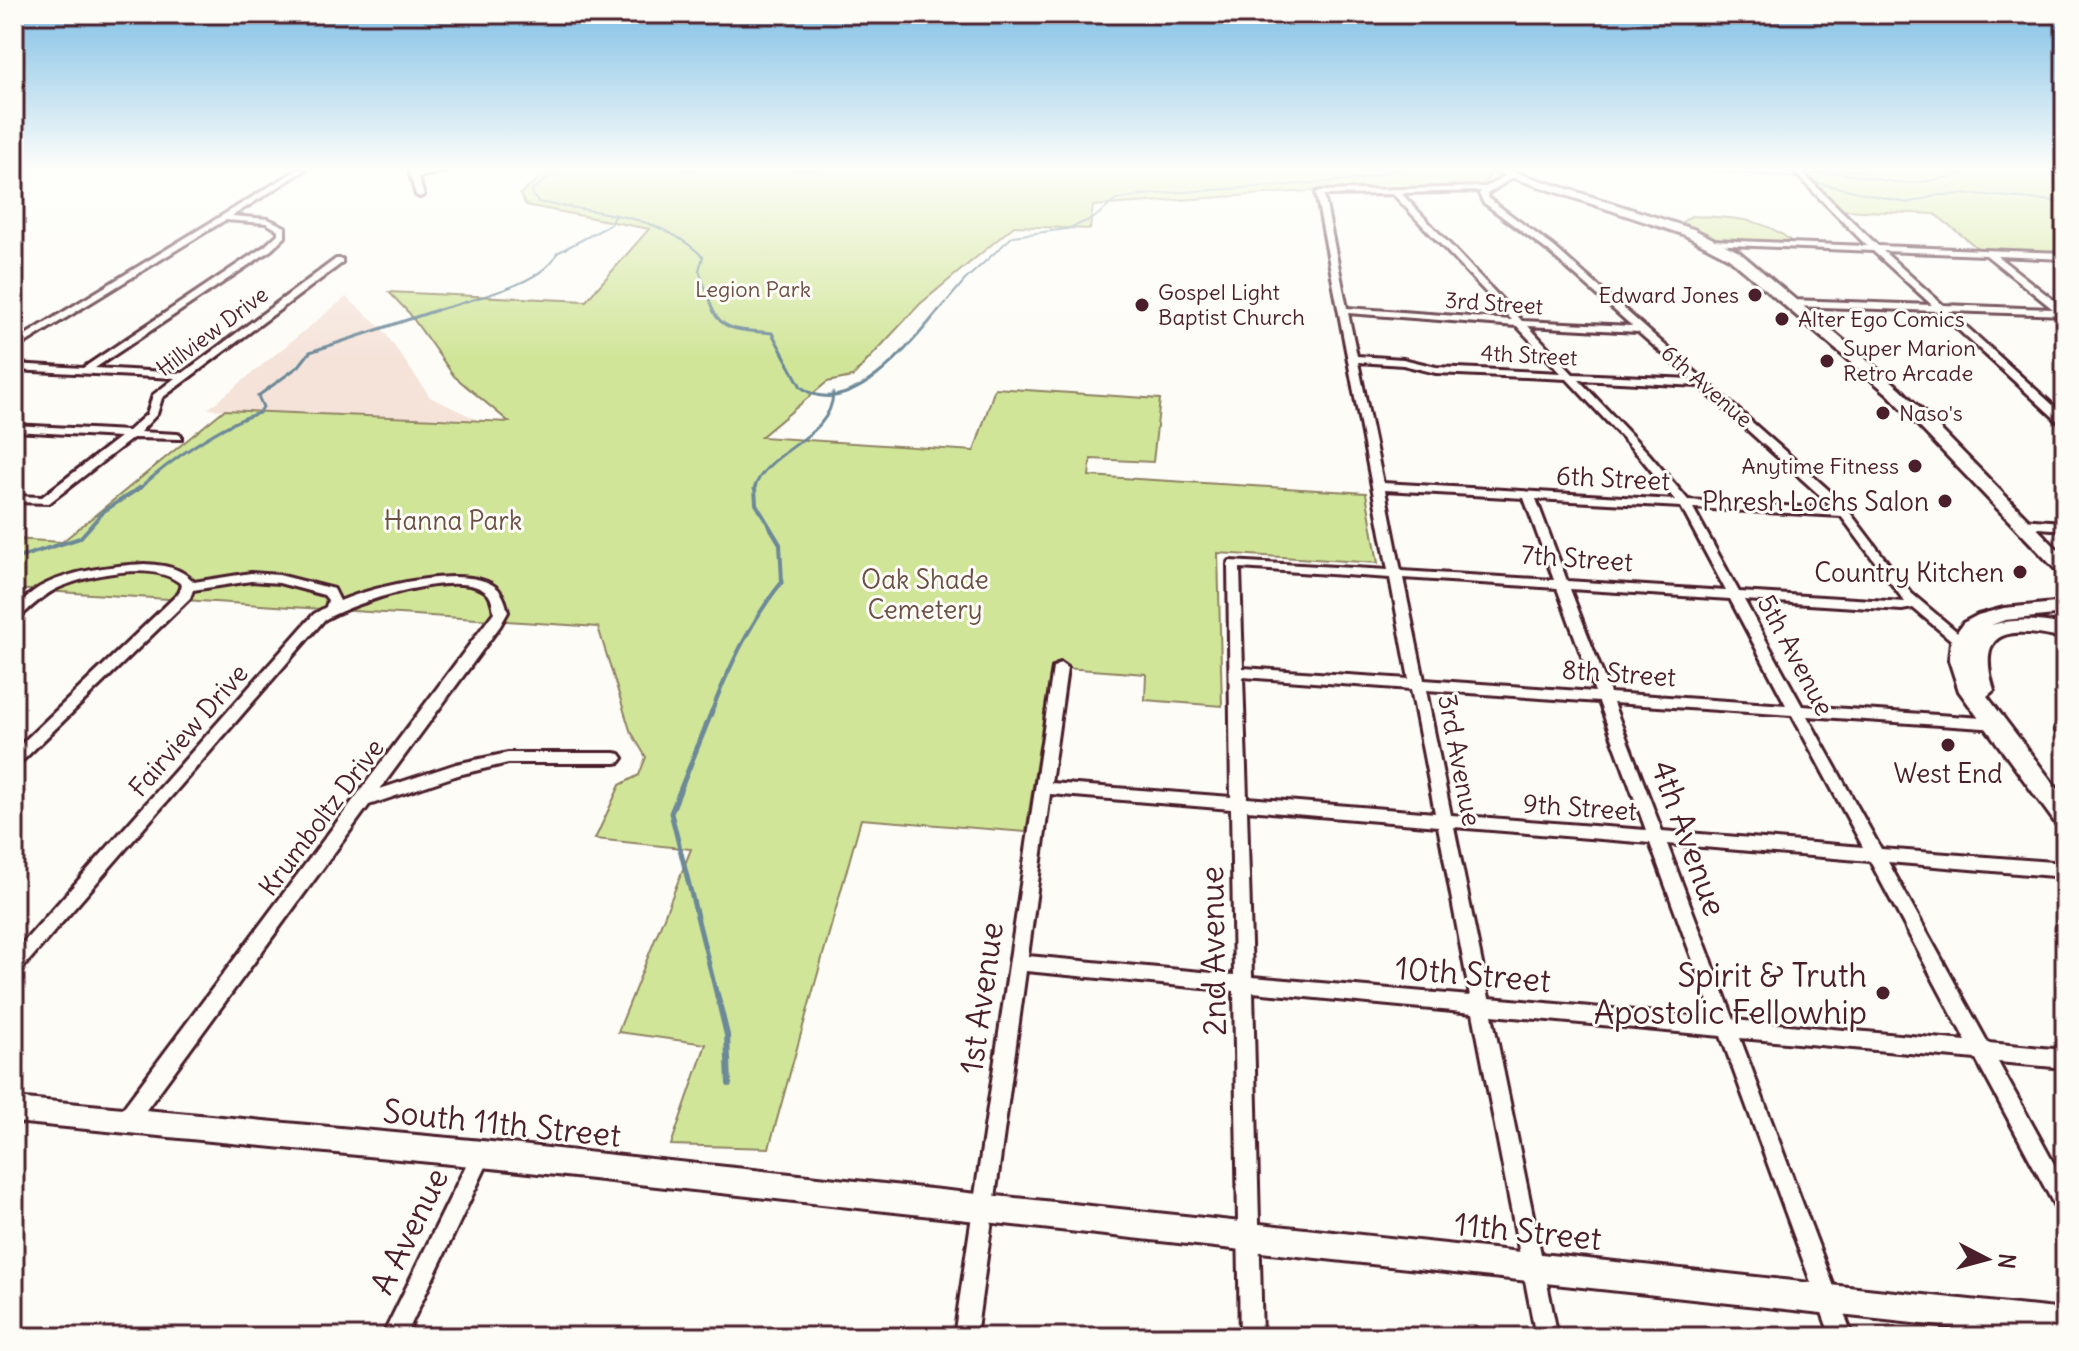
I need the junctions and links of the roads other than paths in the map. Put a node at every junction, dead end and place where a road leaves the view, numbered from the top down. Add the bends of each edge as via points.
1 (199, 233) edge
2 (282, 233) edge
3 (1328, 233) edge
4 (1435, 233) edge
5 (1530, 233) edge
6 (1687, 233) edge
7 (1859, 233) edge
8 (1711, 242) junction
9 (1875, 248) junction
10 (1988, 253) junction
11 (2065, 256) edge
12 (339, 261) dead end
13 (1791, 303) junction
14 (1939, 306) junction
15 (1343, 310) junction
16 (2064, 312) edge
17 (1520, 324) junction
18 (1643, 329) junction
19 (14, 346) edge
20 (1353, 359) junction
21 (14, 367) edge
22 (86, 370) junction
23 (186, 376) junction
24 (1571, 377) junction
25 (1704, 383) junction
26 (2065, 422) edge
27 (14, 428) edge
28 (130, 435) junction
29 (177, 437) dead end
30 (1378, 486) junction
31 (1529, 495) junction
32 (14, 499) edge
33 (1685, 504) junction
34 (1845, 513) junction
35 (2019, 523) junction
36 (2065, 526) edge
37 (1234, 564) joint
38 (1395, 574) junction
39 (433, 584) joint
40 (1564, 585) junction
41 (188, 587) junction
42 (2063, 595) edge
43 (1735, 596) junction
44 (1916, 604) junction
45 (332, 607) junction
46 (14, 615) edge
47 (2065, 632) edge
48 (1972, 635) junction
49 (1060, 668) dead end
50 (1238, 672) junction
51 (1417, 683) junction
52 (1604, 695) junction
53 (1797, 710) junction
54 (1998, 724) junction
55 (615, 758) dead end
56 (14, 760) edge
57 (1044, 788) junction
58 (363, 801) junction
59 (1240, 806) junction
60 (2065, 817) edge
61 (1444, 822) junction
62 (1657, 837) junction
63 (1874, 855) junction
64 (2065, 870) edge
65 (1018, 963) junction
66 (14, 966) edge
67 (1243, 983) junction
68 (1480, 1005) junction
69 (1727, 1028) junction
70 (1980, 1051) junction
71 (2065, 1059) edge
72 (14, 1110) edge
73 (128, 1118) junction
74 (482, 1154) junction
75 (2065, 1205) edge
76 (982, 1210) junction
77 (1248, 1238) junction
78 (1532, 1267) junction
79 (1827, 1298) junction
80 (2065, 1325) edge
81 (393, 1337) edge
82 (965, 1337) edge
83 (1251, 1337) edge
84 (1547, 1337) edge
85 (1842, 1337) edge

1 - 19 street
2 - 22 street via 268,248
3 - 15 street, 3rd Avenue
4 - 17 street, 5th Avenue
5 - 18 street, 6th Avenue
6 - 8 main road
7 - 9 street
8 - 9 street
8 - 13 main road
9 - 10 street
9 - 14 street
10 - 11 street
10 - 16 street
12 - 23 street, Hillview Drive
13 - 14 street
13 - 35 main road via 1917,413
14 - 16 street
14 - 26 street
15 - 17 street, 3rd Street
15 - 20 street, 3rd Avenue
17 - 18 street, 3rd Street
17 - 24 street, 5th Avenue
18 - 25 street, 6th Avenue
20 - 24 street, 4th Street via 1436,370
20 - 30 street, 3rd Avenue
21 - 22 street
22 - 23 street
23 - 28 street, Hillview Drive via 157,397 152,414
24 - 25 street, 4th Street
24 - 33 street, 5th Avenue
25 - 34 street, 6th Avenue
27 - 28 street
28 - 29 street
28 - 32 street, Hillview Drive via 45,501
30 - 31 street, 6th Street
30 - 38 street, 3rd Avenue
31 - 33 street, 6th Street
31 - 40 street, 4th Avenue
33 - 34 street, 6th Street
33 - 43 street, 5th Avenue
34 - 44 street, 6th Avenue
35 - 36 street
35 - 42 main road
37 - 38 street, 7th Street
37 - 50 street, 2nd Avenue
38 - 40 street, 7th Street
38 - 51 street, 3rd Avenue
39 - 45 street, Fairview Drive
39 - 58 street, Krumboltz Drive via 484,586 496,594 501,612
40 - 43 street, 7th Street
40 - 52 street, 4th Avenue
41 - 45 street via 251,577 279,579 329,592
41 - 46 street via 176,571 102,572 56,584
41 - 56 street
42 - 48 main road via 2004,613
43 - 44 street, 7th Street
43 - 53 street, 5th Avenue
44 - 48 street, 6th Avenue
44 - 48 street, 6th Avenue
45 - 66 street, Fairview Drive
47 - 48 main road via 2013,626
48 - 54 main road via 1960,660 1967,686
49 - 57 street, 1st Avenue
50 - 51 street, 8th Street
50 - 59 street, 2nd Avenue
51 - 52 street, 8th Street
51 - 61 street, 3rd Avenue
52 - 53 street, 8th Street
52 - 62 street, 4th Avenue
53 - 54 street, 8th Street
53 - 63 street, 5th Avenue
54 - 60 main road
55 - 58 street via 508,758
57 - 59 street, 9th Street
57 - 65 street, 1st Avenue
58 - 73 street, Krumboltz Drive
59 - 61 street, 9th Street
59 - 67 street, 2nd Avenue
61 - 62 street, 9th Street
61 - 68 street, 3rd Avenue
62 - 63 street, 9th Street
62 - 69 street, 4th Avenue
63 - 64 street, 9th Street
63 - 70 street, 5th Avenue
65 - 67 street, 10th Street
65 - 76 street, 1st Avenue
67 - 68 street, 10th Street
67 - 77 street, 2nd Avenue
68 - 69 street, 10th Street
68 - 78 street, 3rd Avenue
69 - 70 street, 10th Street
69 - 79 street, 4th Avenue
70 - 71 street, 10th Street
70 - 75 street, 5th Avenue
72 - 73 street, South 11th Street
73 - 74 street, South 11th Street
74 - 76 street, South 11th Street
74 - 81 street, A Avenue
76 - 77 street, 11th Street
76 - 82 street, 1st Avenue
77 - 78 street, 11th Street
77 - 83 street, 2nd Avenue
78 - 79 street, 11th Street
78 - 84 street, 3rd Avenue
79 - 80 street, 11th Street
79 - 85 street, 4th Avenue

